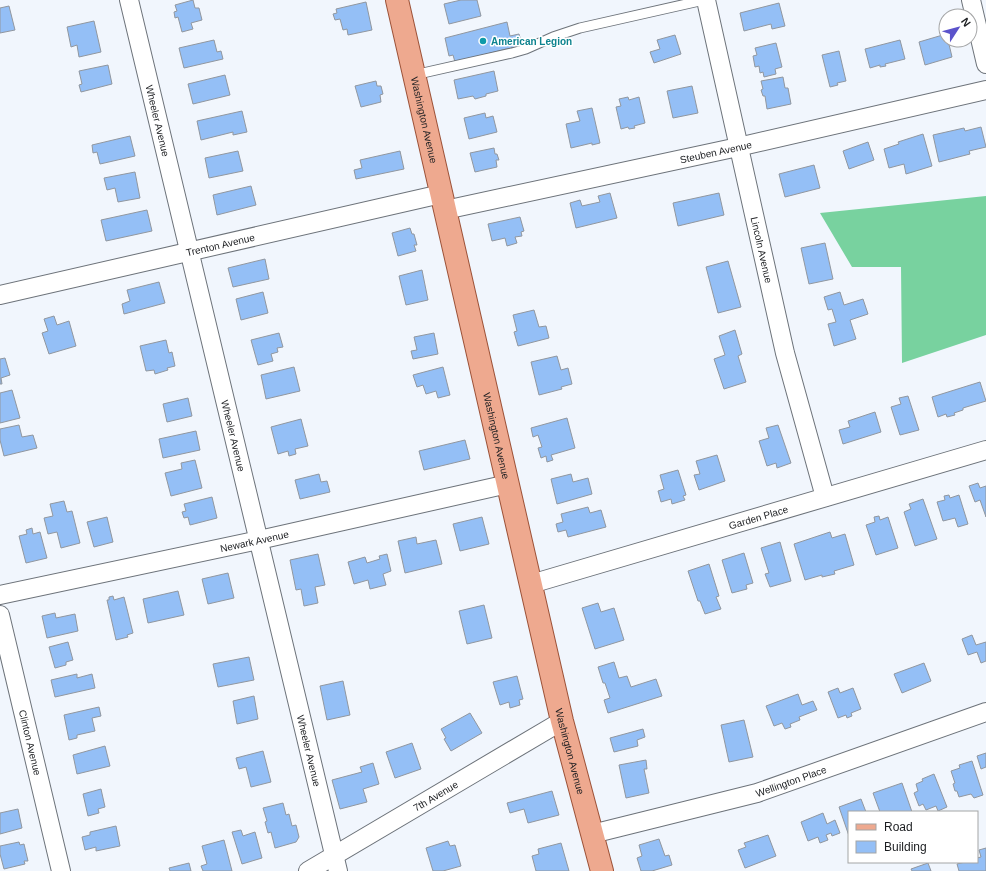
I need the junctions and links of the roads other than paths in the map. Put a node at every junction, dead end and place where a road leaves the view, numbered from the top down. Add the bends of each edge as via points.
1 (129, 0) edge
2 (397, 0) edge
3 (705, 0) edge
4 (971, 0) edge
5 (986, 64) edge
6 (414, 75) junction
7 (986, 90) edge
8 (738, 147) junction
9 (443, 202) junction
10 (190, 252) junction
11 (0, 295) edge
12 (986, 450) edge
13 (508, 484) junction
14 (825, 497) junction
15 (259, 540) junction
16 (531, 584) junction
17 (0, 595) edge
18 (0, 615) edge
19 (986, 712) edge
20 (562, 721) junction
21 (592, 834) junction
22 (337, 863) edge
23 (61, 871) edge
24 (308, 871) edge
25 (602, 871) edge

1 - 10 street, Wheeler Avenue
2 - 6 main road, Washington Avenue
3 - 6 lane via 580,28 512,54
3 - 8 street, Lincoln Avenue
4 - 5 street
6 - 9 main road, Washington Avenue
7 - 8 street, Steuben Avenue
8 - 9 street, Steuben Avenue
8 - 14 street, Lincoln Avenue via 784,353
9 - 10 street, Trenton Avenue
9 - 13 main road, Washington Avenue
10 - 11 street, Trenton Avenue
10 - 15 street, Wheeler Avenue
12 - 14 street, Garden Place
13 - 15 street, Newark Avenue
13 - 16 main road, Washington Avenue
14 - 16 street, Garden Place
15 - 17 street, Newark Avenue
15 - 22 street, Wheeler Avenue
16 - 20 main road, Washington Avenue
18 - 23 street, Clinton Avenue
19 - 21 street, Wellington Place via 757,793
20 - 21 main road, Washington Avenue
20 - 22 street, 7th Avenue
21 - 25 main road, Washington Avenue
22 - 24 street, 7th Avenue

